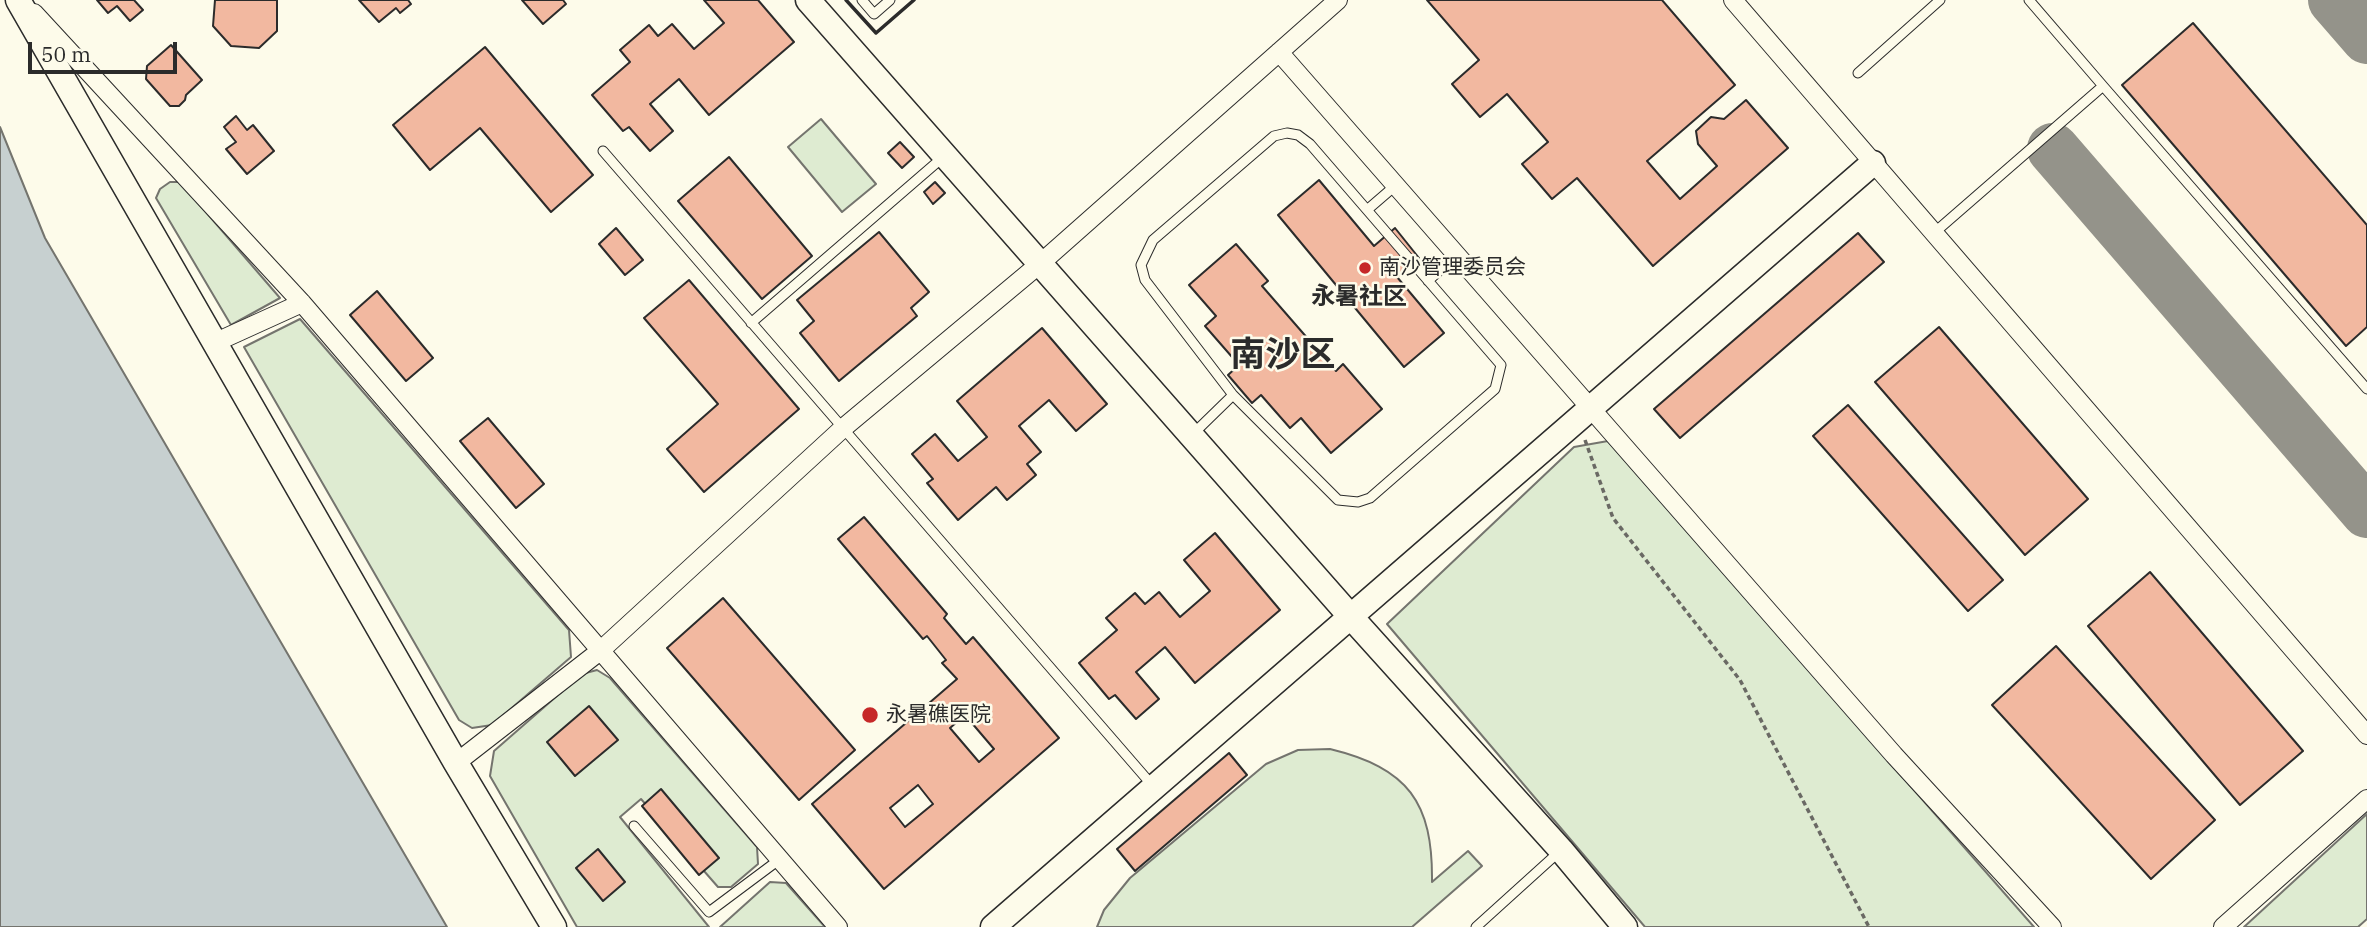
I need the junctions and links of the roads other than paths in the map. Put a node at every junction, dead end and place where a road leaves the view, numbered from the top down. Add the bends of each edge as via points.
1 (20, 0) edge
2 (808, 0) edge
3 (862, 0) edge
4 (890, 0) edge
5 (1338, 0) edge
6 (1733, 0) edge
7 (1940, 0) edge
8 (2029, 0) edge
9 (1279, 51) junction
10 (1858, 73) dead end
11 (2103, 86) junction
12 (603, 151) dead end
13 (944, 157) junction
14 (1873, 163) junction
15 (1396, 185) junction
16 (1367, 210) junction
17 (1934, 233) junction
18 (1457, 255) junction
19 (1042, 262) junction
20 (1428, 281) junction
21 (302, 303) junction
22 (751, 323) junction
23 (214, 343) junction
24 (2367, 388) edge
25 (1233, 395) junction
26 (1583, 413) junction
27 (842, 429) junction
28 (1193, 434) junction
29 (1351, 617) junction
30 (600, 651) junction
31 (2367, 735) edge
32 (456, 763) junction
33 (1153, 786) junction
34 (2367, 800) edge
35 (634, 827) dead end
36 (1561, 850) junction
37 (780, 859) junction
38 (554, 927) edge
39 (838, 927) edge
40 (993, 927) edge
41 (1476, 927) edge
42 (1625, 927) edge
43 (2052, 927) edge
44 (2223, 927) edge

1 - 21 street
1 - 23 street
2 - 13 street
3 - 4 lane via 874,14
5 - 9 street
6 - 14 street
7 - 10 lane
8 - 11 lane
9 - 15 street
9 - 19 street
11 - 17 lane
11 - 24 lane
12 - 22 lane
13 - 19 street
13 - 22 lane
14 - 17 street
14 - 26 street
15 - 16 lane
15 - 18 street
16 - 20 lane
16 - 25 lane via 1310,144 1287,132 1274,135 1145,250 1141,265 1145,279
17 - 31 street
18 - 20 lane
18 - 26 street
19 - 27 street
19 - 28 street
20 - 25 lane via 1501,365 1499,377 1495,389 1370,498 1338,500
21 - 23 street
21 - 30 street
22 - 27 lane
23 - 32 street
25 - 28 lane
26 - 29 street
26 - 43 street
27 - 30 street
27 - 33 lane
28 - 29 street
29 - 33 street
29 - 36 street
30 - 32 street
30 - 37 street
32 - 38 street
33 - 40 street
34 - 44 street
35 - 37 lane via 709,912
36 - 41 lane
36 - 42 street
37 - 39 street

